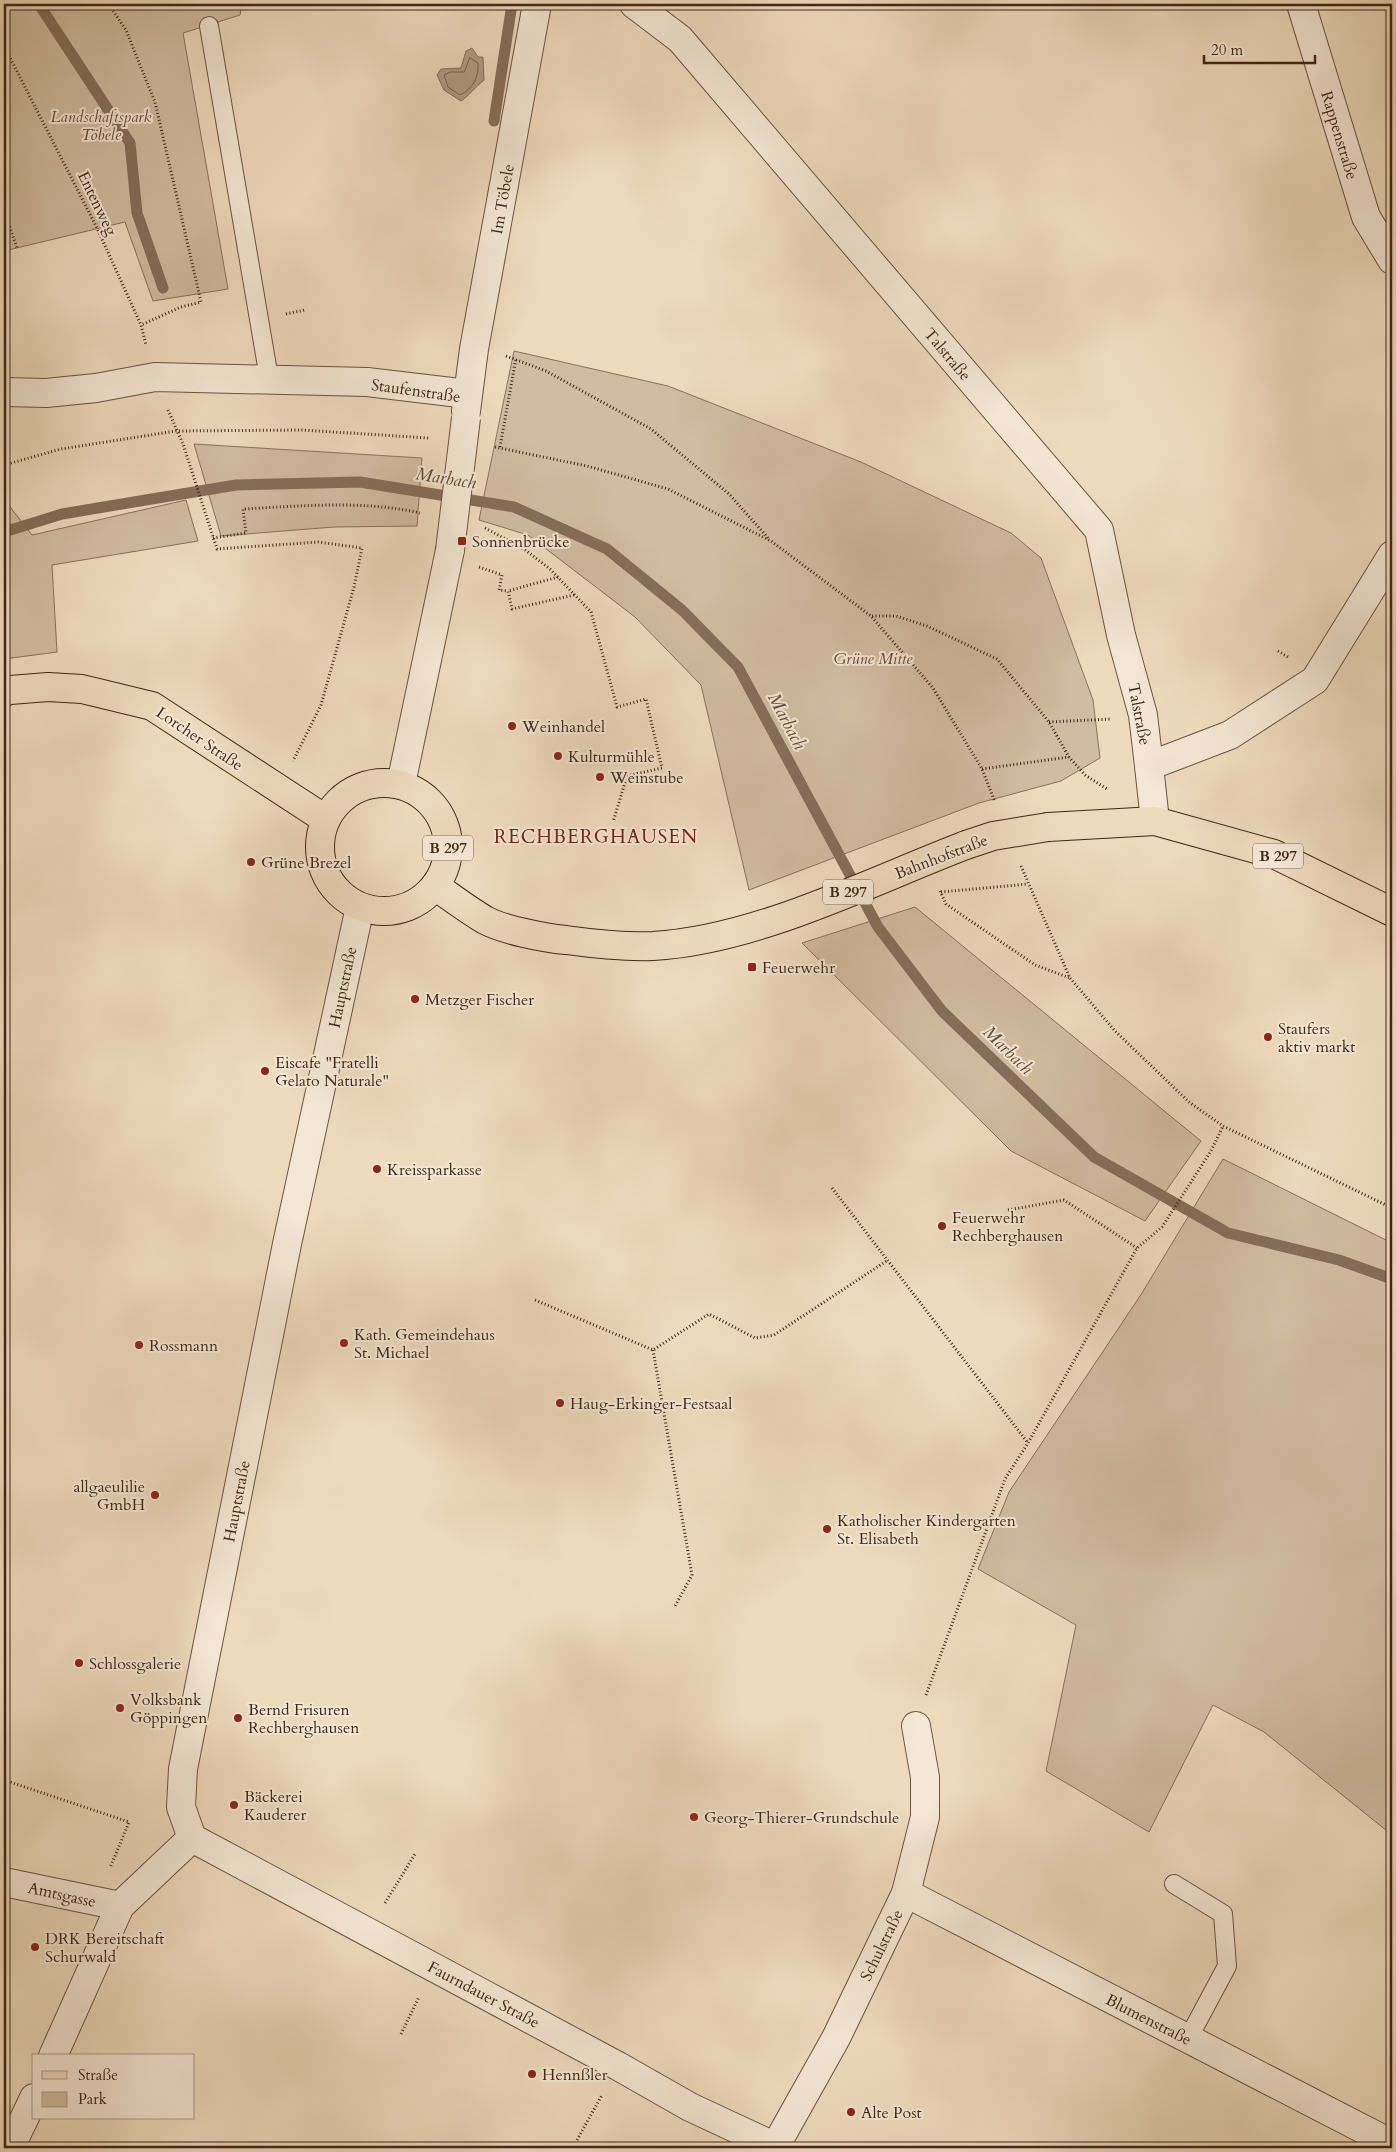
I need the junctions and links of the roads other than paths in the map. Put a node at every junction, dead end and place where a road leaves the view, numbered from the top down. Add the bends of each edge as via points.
1 (537, 4) edge
2 (634, 4) edge
3 (1301, 4) edge
4 (209, 26) dead end
5 (1392, 260) edge
6 (269, 378) junction
7 (4, 392) edge
8 (467, 406) junction
9 (1389, 568) edge
10 (4, 692) edge
11 (1149, 766) junction
12 (401, 784) junction
13 (325, 819) junction
14 (1155, 821) junction
15 (435, 886) junction
16 (360, 907) junction
17 (1392, 912) edge
18 (916, 1726) road end
19 (192, 1838) junction
20 (4, 1882) edge
21 (1174, 1884) dead end
22 (906, 1894) junction
23 (108, 1903) junction
24 (1188, 2039) junction
25 (54, 2054) edge
26 (32, 2102) edge
27 (1392, 2144) edge
28 (10, 2148) edge
29 (776, 2148) edge

1 - 8 street, Im Töbele via 474,349
2 - 11 street, Talstraße via 680,39 1098,530 1143,715
3 - 5 street, Rappenstraße via 1366,217
4 - 6 lane
6 - 7 street, Staufenstraße via 155,376 96,388 46,393
6 - 8 street, Staufenstraße via 367,382
8 - 12 street, Staufenstraße, bridge via 450,550
9 - 11 street via 1315,680 1230,735
10 - 13 main road, Lorcher Straße via 48,687 82,689 152,706
11 - 14 street, Talstraße
12 - 13 main road, B 297 via 379,782 356,788 338,801
12 - 15 main road, B 297 via 420,794 435,808 445,826 448,847 445,868
13 - 16 main road, B 297 via 320,845 324,870 339,892
14 - 15 main road, Bahnhofstraße / B 297, bridge via 1048,827 993,836 794,913 672,944 611,946 548,938 486,921
14 - 17 main road, Bahnhofstraße / B 297 via 1274,854
15 - 16 main road, B 297 via 420,900 401,909 380,911
16 - 19 street, Hauptstraße via 286,1244 184,1769 181,1807
18 - 22 street, Schulstraße via 925,1777 925,1817
19 - 23 street
19 - 29 street, Faurndauer Straße via 702,2114
20 - 23 street, Amtsgasse
21 - 24 lane via 1223,1914 1227,1966
22 - 24 street, Blumenstraße
22 - 29 street, Schulstraße via 836,2038
23 - 25 street
24 - 27 street, Blumenstraße
26 - 28 street

